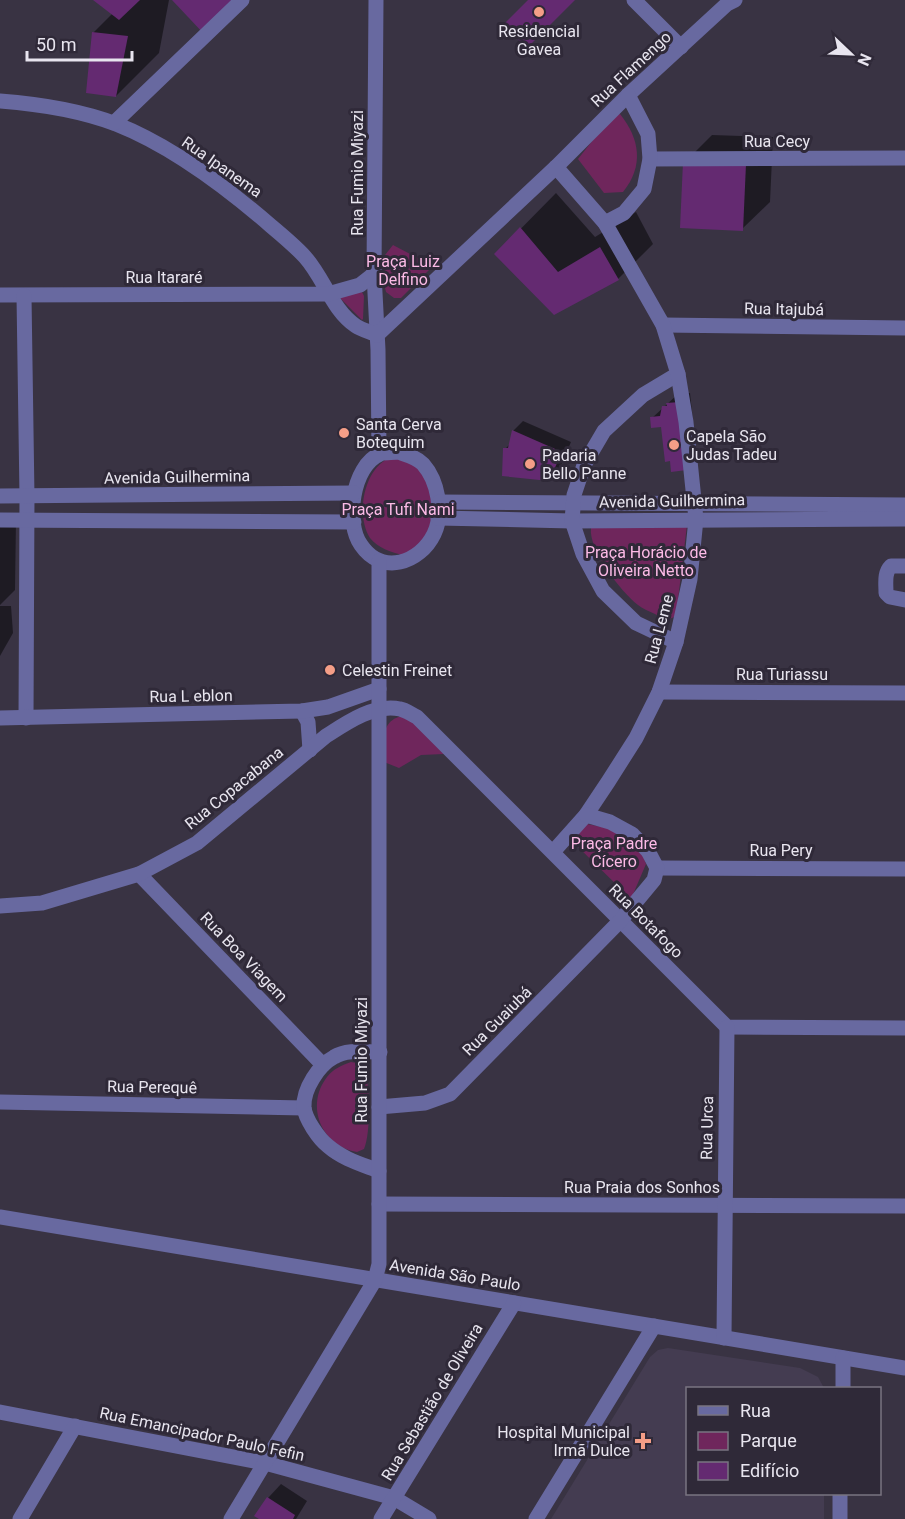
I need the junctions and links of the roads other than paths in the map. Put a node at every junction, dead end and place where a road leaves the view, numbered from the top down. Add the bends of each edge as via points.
1 (242, 0) edge
2 (376, 0) edge
3 (634, 0) edge
4 (735, 0) edge
5 (681, 47) junction
6 (628, 94) junction
7 (0, 101) edge
8 (114, 123) junction
9 (905, 158) edge
10 (650, 159) junction
11 (556, 167) junction
12 (605, 223) junction
13 (374, 274) junction
14 (328, 294) junction
15 (0, 295) edge
16 (24, 296) junction
17 (663, 325) junction
18 (905, 328) edge
19 (377, 335) junction
20 (678, 374) junction
21 (379, 454) junction
22 (354, 494) junction
23 (0, 496) edge
24 (27, 497) junction
25 (573, 503) junction
26 (905, 505) edge
27 (439, 510) junction
28 (695, 511) junction
29 (905, 519) edge
30 (0, 520) edge
31 (27, 520) junction
32 (572, 521) junction
33 (354, 522) junction
34 (379, 561) junction
35 (905, 566) edge
36 (905, 600) edge
37 (676, 642) junction
38 (379, 689) junction
39 (659, 692) junction
40 (905, 693) edge
41 (378, 708) junction
42 (302, 711) junction
43 (0, 718) edge
44 (26, 718) junction
45 (310, 750) junction
46 (586, 815) junction
47 (553, 852) junction
48 (657, 868) junction
49 (905, 869) edge
50 (139, 874) junction
51 (0, 906) edge
52 (620, 921) junction
53 (727, 1027) junction
54 (905, 1028) edge
55 (380, 1052) junction
56 (323, 1065) junction
57 (0, 1102) edge
58 (379, 1107) junction
59 (304, 1108) junction
60 (379, 1171) junction
61 (378, 1204) junction
62 (724, 1205) junction
63 (905, 1206) edge
64 (0, 1217) edge
65 (375, 1280) junction
66 (514, 1303) junction
67 (654, 1326) junction
68 (724, 1338) junction
69 (843, 1358) junction
70 (905, 1368) edge
71 (843, 1387) edge
72 (0, 1412) edge
73 (75, 1426) junction
74 (264, 1463) junction
75 (840, 1495) edge
76 (394, 1498) junction
77 (20, 1519) edge
78 (231, 1519) edge
79 (381, 1519) edge
80 (429, 1519) edge
81 (536, 1519) edge
82 (840, 1519) edge

1 - 8 street
2 - 13 street, Rua Fumio Miyazi
3 - 5 street
4 - 5 street, Rua Flamengo
5 - 6 street, Rua Flamengo
6 - 10 street via 648,134
6 - 11 street, Rua Flamengo
7 - 8 street, Rua Ipanema via 40,105
8 - 14 street, Rua Ipanema via 149,138 236,195 304,256
9 - 10 street, Rua Cecy
10 - 12 street via 644,189 624,213
11 - 12 street, Rua Leme
11 - 19 street
12 - 17 street, Rua Leme
13 - 14 street, Rua Itararé via 360,285
13 - 19 street, Rua Fumio Miyazi
14 - 16 street, Rua Itararé
14 - 19 street, Rua Ipanema via 356,326
15 - 16 street, Rua Itararé
16 - 24 street
17 - 18 street, Rua Itajubá
17 - 20 street, Rua Leme
19 - 21 street, Rua Fumio Miyazi
20 - 25 street via 643,395 603,431 584,465
20 - 28 street, Rua Leme
21 - 22 street via 359,476
21 - 27 street via 398,452 423,465 434,482
22 - 24 street, Avenida Guilhermina
22 - 33 street
23 - 24 street, Avenida Guilhermina
24 - 31 street
25 - 27 street, Avenida Guilhermina
25 - 28 street, Avenida Guilhermina
25 - 32 street
26 - 28 street, Avenida Guilhermina
27 - 32 street, Avenida Guilhermina
27 - 34 street via 430,544 416,557 400,564
28 - 29 street, Avenida Guilhermina
28 - 32 street, Avenida Guilhermina
28 - 37 street, Rua Leme via 690,579
30 - 31 street
31 - 33 street
31 - 44 street
32 - 37 street via 583,554 603,591 636,623
33 - 34 street via 360,544
34 - 38 street, Rua Fumio Miyazi
35 - 36 street via 891,566 886,575 886,593
37 - 39 street, Rua Leme
38 - 41 street, Rua Fumio Miyazi
38 - 42 street, Rua L eblon via 328,707
39 - 40 street, Rua Turiassu
39 - 46 street, Rua Leme via 636,738
41 - 45 street, Rua Copacabana via 340,727
41 - 47 street, Rua Botafogo via 401,709 417,717
41 - 55 street, Rua Fumio Miyazi
42 - 44 street, Rua L eblon
42 - 45 street via 308,722
43 - 44 street, Rua L eblon
45 - 50 street, Rua Copacabana via 197,843
46 - 47 street, Rua Leme
46 - 48 street via 632,834
47 - 52 street, Rua Botafogo
48 - 49 street, Rua Pery
48 - 52 street via 654,880
50 - 51 street, Rua Copacabana via 42,903
50 - 56 street, Rua Boa Viagem
52 - 53 street, Rua Botafogo
52 - 58 street, Rua Guaiubá via 450,1094 425,1103
53 - 54 street
53 - 62 street, Rua Urca
55 - 56 street via 350,1052
55 - 58 street, Rua Fumio Miyazi
56 - 59 street via 307,1092
57 - 59 street, Rua Perequê
58 - 60 street, Rua Fumio Miyazi
59 - 60 street via 327,1146 351,1161
60 - 61 street, Rua Fumio Miyazi
61 - 62 street, Rua Praia dos Sonhos
61 - 65 street, Rua Fumio Miyazi via 379,1264
62 - 63 street, Rua Praia dos Sonhos
62 - 68 street, Rua Urca
64 - 65 street, Avenida São Paulo
65 - 66 street, Avenida São Paulo
65 - 74 street, Rua Fumio Miyazi
66 - 67 street, Avenida São Paulo
66 - 76 street, Rua Sebastião de Oliveira
67 - 68 street, Avenida São Paulo
67 - 81 street
68 - 69 street, Avenida São Paulo
69 - 70 street, Avenida São Paulo
69 - 71 street
72 - 73 street, Rua Emancipador Paulo Fefin
73 - 74 street, Rua Emancipador Paulo Fefin
73 - 77 street
74 - 76 street, Rua Emancipador Paulo Fefin
74 - 78 street, Rua Fumio Miyazi
75 - 82 street
76 - 79 street, Rua Sebastião de Oliveira
76 - 80 street, Rua Emancipador Paulo Fefin

